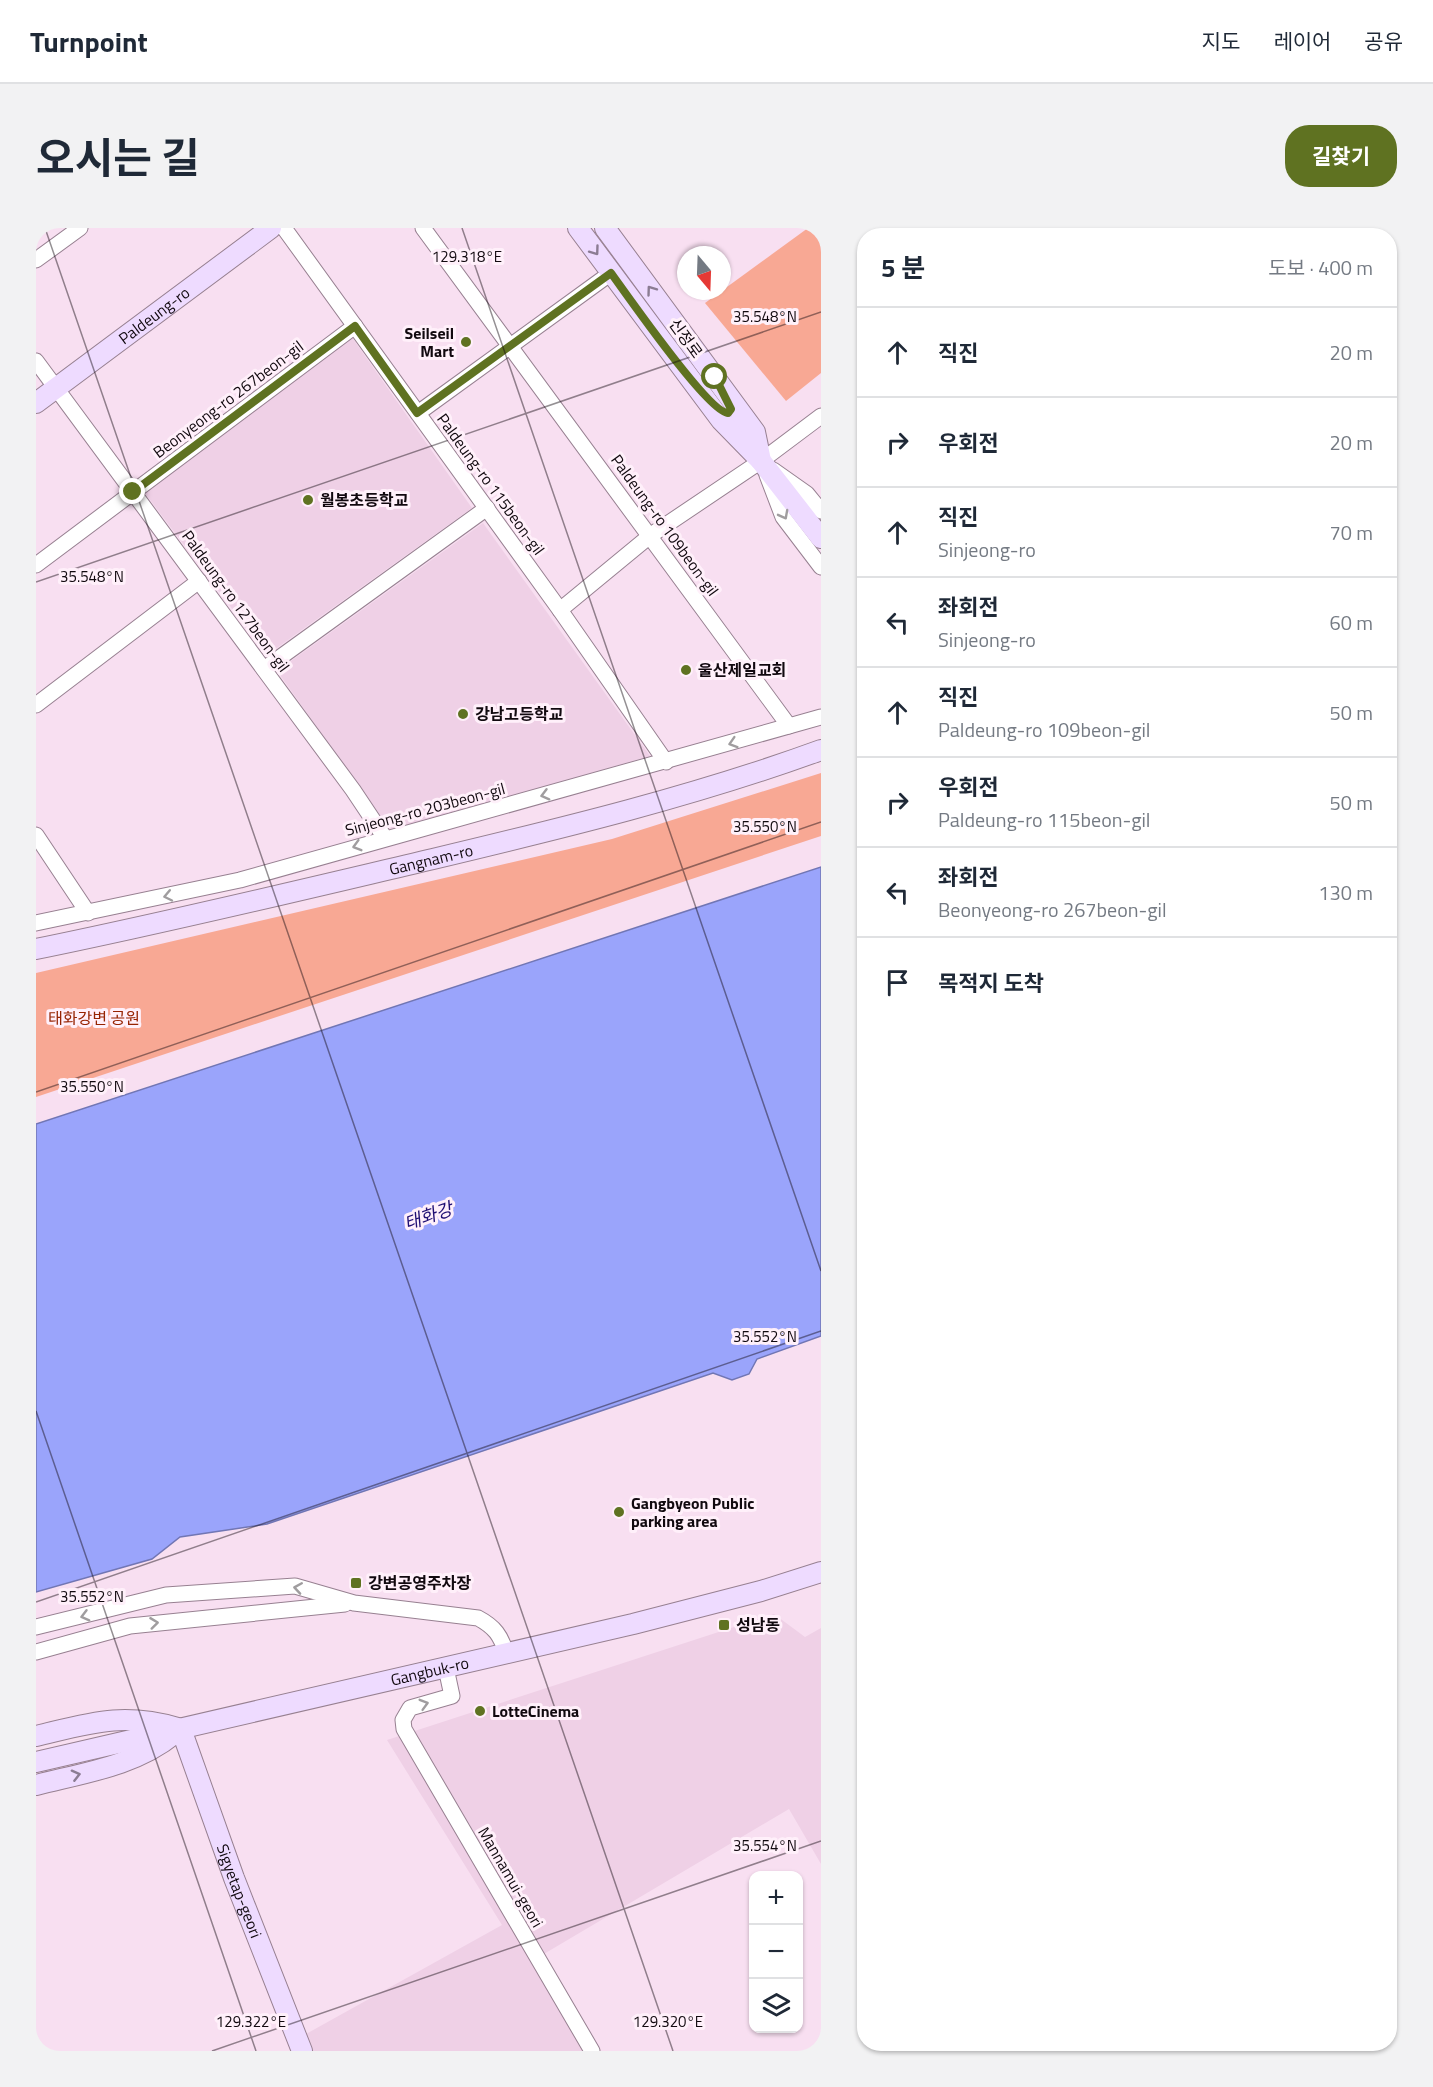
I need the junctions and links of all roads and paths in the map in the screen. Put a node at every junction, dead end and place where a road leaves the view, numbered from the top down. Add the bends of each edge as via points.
1 (80, 228) edge
2 (271, 228) edge
3 (284, 228) edge
4 (423, 228) edge
5 (578, 228) edge
6 (605, 228) edge
7 (36, 260) edge
8 (611, 273) junction
9 (355, 326) junction
10 (510, 345) junction
11 (36, 361) edge
12 (715, 377) junction
13 (56, 388) junction
14 (698, 388) junction
15 (36, 403) edge
16 (417, 413) junction
17 (821, 416) edge
18 (761, 461) junction
19 (133, 492) junction
20 (487, 508) junction
21 (821, 511) edge
22 (651, 536) junction
23 (821, 538) edge
24 (36, 565) edge
25 (821, 567) edge
26 (199, 582) junction
27 (560, 610) junction
28 (264, 669) junction
29 (36, 705) edge
30 (821, 717) edge
31 (789, 726) junction
32 (821, 750) edge
33 (666, 762) junction
34 (36, 835) edge
35 (385, 838) junction
36 (88, 913) junction
37 (36, 923) edge
38 (36, 949) edge
39 (821, 1572) edge
40 (354, 1603) junction
41 (36, 1627) edge
42 (36, 1652) edge
43 (506, 1653) junction
44 (446, 1668) junction
45 (181, 1729) junction
46 (36, 1736) edge
47 (36, 1762) edge
48 (36, 1785) edge
49 (302, 2051) edge
50 (592, 2051) edge

1 - 7 street
2 - 13 main road, Paldeung-ro
3 - 9 street, Paldeung-ro 115beon-gil
4 - 10 street, Paldeung-ro 109beon-gil
5 -> 8 main road
12 -> 6 main road, 신정로
8 - 10 street
8 - 14 main road
9 - 16 street, Paldeung-ro 115beon-gil
9 - 19 street, Beonyeong-ro 267beon-gil
10 - 16 street
10 - 22 street, Paldeung-ro 109beon-gil
11 - 13 street, Paldeung-ro 127beon-gil
12 - 14 main road via 728,399 728,413
12 - 18 main road, 신정로 via 755,432
13 - 15 main road, Paldeung-ro
13 - 19 street, Paldeung-ro 127beon-gil
14 - 18 main road via 721,420
16 - 20 street, Paldeung-ro 115beon-gil
17 - 18 street
18 - 21 street via 807,494
18 - 22 street
18 - 23 main road, 신정로
18 -> 25 street via 783,516
19 - 24 street, Beonyeong-ro 267beon-gil
19 - 26 street, Paldeung-ro 127beon-gil
20 - 27 street, Paldeung-ro 115beon-gil
20 - 28 street
22 - 27 street
22 - 31 street, Paldeung-ro 109beon-gil
26 - 28 street, Paldeung-ro 127beon-gil
26 - 29 street
27 - 33 street, Paldeung-ro 115beon-gil
28 - 35 street, Paldeung-ro 127beon-gil
30 - 31 street, Sinjeong-ro 203beon-gil
31 -> 33 street, Sinjeong-ro 203beon-gil
32 - 38 main road, Gangnam-ro via 681,794 501,843
33 -> 35 street, Sinjeong-ro 203beon-gil
34 - 36 street
35 -> 36 street, Sinjeong-ro 203beon-gil via 240,880
36 - 37 street, Sinjeong-ro 203beon-gil
39 - 43 main road, Gangbuk-ro via 701,1607
40 -> 41 street via 295,1586 178,1594
42 -> 40 street via 130,1626
40 - 43 street via 478,1618 501,1637
43 - 44 main road, Gangbuk-ro
44 - 45 main road, Gangbuk-ro
50 -> 44 street, Mannamui-geori via 404,1729 403,1720 410,1708 453,1696
45 - 46 main road via 155,1721 107,1719
45 - 47 main road, Gangbuk-ro
48 -> 45 main road via 116,1765 162,1744
45 - 49 main road, Sigyetap-geori

